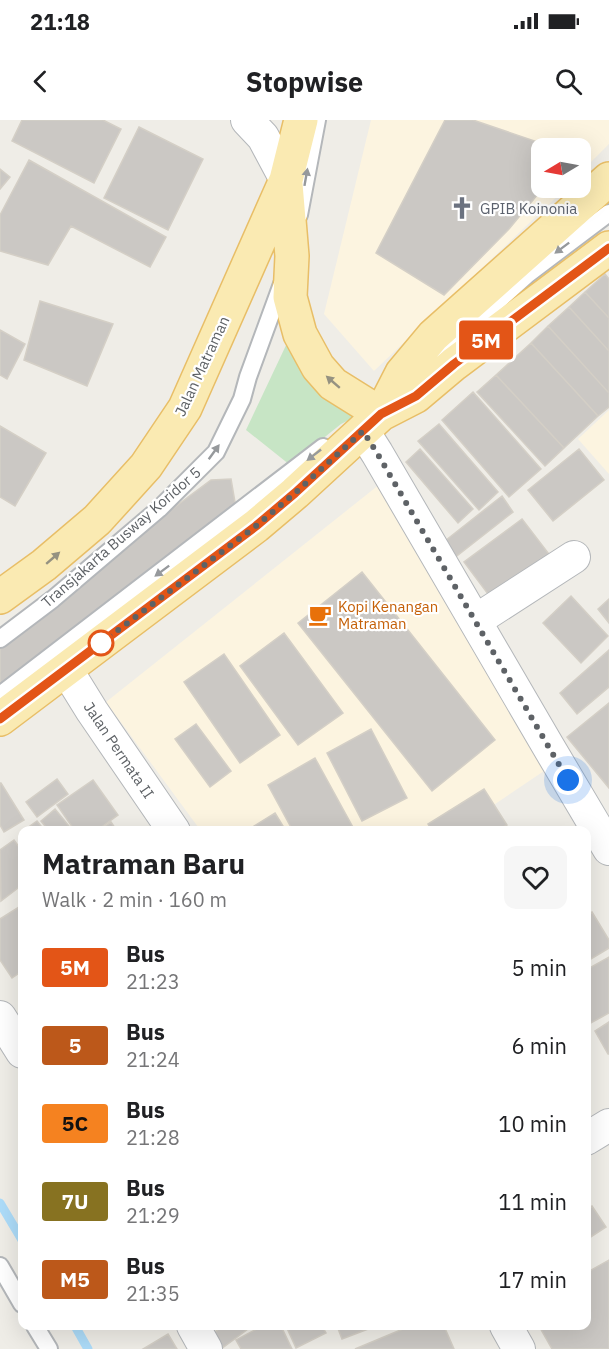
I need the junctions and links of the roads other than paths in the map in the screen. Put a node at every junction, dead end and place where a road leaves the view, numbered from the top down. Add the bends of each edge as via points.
1 (247, 120) edge
2 (301, 120) edge
3 (317, 120) edge
4 (609, 179) edge
5 (286, 180) junction
6 (609, 213) edge
7 (609, 248) edge
8 (292, 256) junction
9 (372, 423) junction
10 (574, 557) dead end
11 (0, 597) edge
12 (475, 621) junction
13 (0, 639) edge
14 (66, 669) junction
15 (0, 695) edge
16 (0, 719) edge
17 (171, 826) edge
18 (609, 849) edge
19 (0, 1017) edge
20 (18, 1046) edge
21 (609, 1125) edge
22 (591, 1136) edge
23 (0, 1266) edge
24 (18, 1297) edge
25 (37, 1330) edge
26 (195, 1330) edge
27 (508, 1330) edge
28 (49, 1349) edge
29 (206, 1349) edge
30 (519, 1349) edge

1 - 5 street via 263,137
2 - 5 main road, Jalan Matraman
8 -> 3 lane, Transjakarta Busway Koridor 5
4 - 9 main road via 433,336 402,373
5 - 8 main road, Jalan Matraman
11 -> 5 main road, Jalan Matraman via 44,566 97,520 146,466 185,408
6 -> 9 lane via 528,274 447,347
7 - 9 main road via 416,396
9 -> 8 main road, Jalan Matraman via 318,367 300,333 290,297
13 -> 8 lane, Transjakarta Busway Koridor 5 via 150,516 216,452 242,399
9 - 12 street via 377,453
9 - 14 main road via 256,526
9 -> 15 lane via 349,426
10 - 12 street
12 - 18 street
14 - 16 main road
14 - 17 street, Jalan Permata II
19 - 20 street
21 - 22 street
23 - 24 lane
25 - 28 lane
26 - 29 street
27 - 30 street

